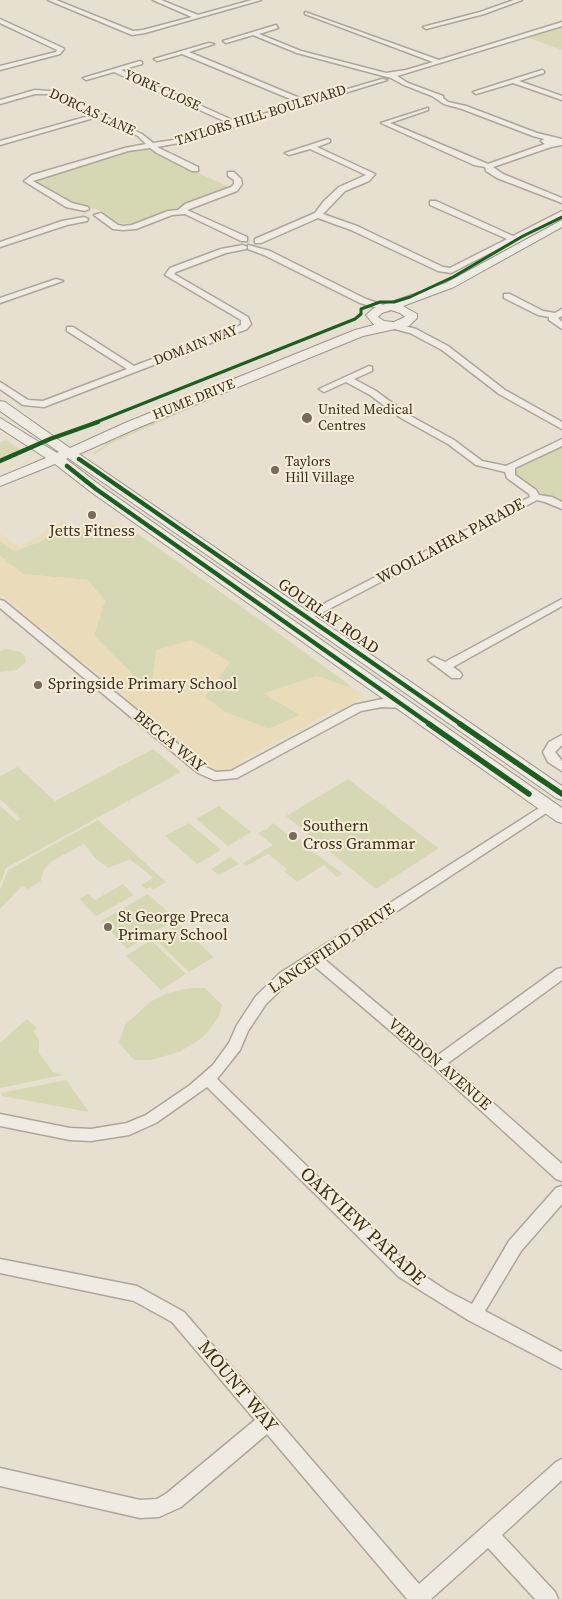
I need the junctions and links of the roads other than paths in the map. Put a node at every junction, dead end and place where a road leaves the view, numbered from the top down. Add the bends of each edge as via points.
1 (51, 0) edge
2 (156, 0) edge
3 (258, 0) edge
4 (519, 0) edge
5 (307, 13) dead end
6 (198, 17) junction
7 (0, 21) edge
8 (562, 24) edge
9 (276, 27) dead end
10 (426, 27) dead end
11 (15, 28) junction
12 (0, 32) edge
13 (252, 34) junction
14 (226, 41) dead end
15 (211, 44) dead end
16 (183, 52) junction
17 (157, 59) dead end
18 (438, 62) junction
19 (140, 64) dead end
20 (0, 68) edge
21 (115, 70) junction
22 (542, 72) dead end
23 (86, 78) dead end
24 (388, 78) junction
25 (513, 80) junction
26 (476, 92) dead end
27 (562, 98) edge
28 (0, 102) edge
29 (305, 103) junction
30 (426, 109) dead end
31 (98, 115) junction
32 (236, 124) junction
33 (328, 141) dead end
34 (556, 142) edge
35 (0, 143) edge
36 (152, 146) junction
37 (310, 146) junction
38 (289, 153) dead end
39 (489, 166) junction
40 (196, 169) dead end
41 (231, 174) dead end
42 (562, 201) edge
43 (433, 203) dead end
44 (69, 205) junction
45 (85, 209) junction
46 (181, 211) junction
47 (74, 213) junction
48 (562, 213) edge
49 (98, 215) junction
50 (318, 215) junction
51 (87, 219) junction
52 (107, 222) junction
53 (562, 223) edge
54 (562, 234) edge
55 (512, 238) junction
56 (1, 243) edge
57 (248, 243) junction
58 (58, 281) dead end
59 (508, 296) dead end
60 (0, 301) edge
61 (363, 301) junction
62 (389, 308) junction
63 (558, 314) edge
64 (372, 316) junction
65 (412, 317) junction
66 (392, 326) junction
67 (562, 326) edge
68 (70, 329) dead end
69 (370, 369) dead end
70 (134, 370) junction
71 (347, 379) junction
72 (0, 385) edge
73 (324, 389) dead end
74 (0, 405) edge
75 (562, 417) edge
76 (0, 422) edge
77 (562, 426) edge
78 (561, 441) edge
79 (56, 452) junction
80 (509, 470) junction
81 (0, 472) edge
82 (0, 482) edge
83 (535, 497) junction
84 (562, 506) edge
85 (562, 602) edge
86 (0, 603) edge
87 (306, 617) junction
88 (434, 660) dead end
89 (445, 667) junction
90 (456, 675) dead end
91 (373, 684) junction
92 (402, 704) junction
93 (358, 708) junction
94 (562, 739) edge
95 (562, 767) edge
96 (562, 795) edge
97 (547, 807) junction
98 (562, 817) edge
99 (314, 958) junction
100 (562, 973) edge
101 (438, 1063) junction
102 (208, 1079) junction
103 (0, 1120) edge
104 (562, 1174) edge
105 (562, 1193) edge
106 (0, 1266) edge
107 (474, 1315) junction
108 (562, 1361) edge
109 (267, 1422) junction
110 (562, 1468) edge
111 (0, 1477) edge
112 (488, 1534) junction
113 (417, 1598) edge
114 (548, 1599) edge

1 - 6 street via 132,33
2 - 6 street
3 - 6 street
4 - 10 street
5 - 18 street
7 - 11 street
8 - 18 street, TAYLORS HILL BOULEVARD
9 - 13 street
11 - 12 street
11 - 20 street via 62,49
13 - 14 street
13 - 24 street via 299,52
15 - 16 street
16 - 17 street
16 - 29 street
18 - 24 street, TAYLORS HILL BOULEVARD
19 - 21 street, YORK CLOSE
21 - 23 street, YORK CLOSE
21 - 32 street, YORK CLOSE
22 - 25 street
24 - 29 street, TAYLORS HILL BOULEVARD
24 - 34 street via 446,103
25 - 26 street
25 - 27 street
28 - 31 street, DORCAS LANE via 44,91
29 - 32 street, TAYLORS HILL BOULEVARD
30 - 39 street via 384,123
31 - 35 street
31 - 36 street, DORCAS LANE via 140,135
32 - 36 street, TAYLORS HILL BOULEVARD via 182,141
33 - 37 street
34 - 39 street
36 - 40 street, DORCAS LANE
36 - 44 street, TAYLORS HILL BOULEVARD via 127,149 28,181
37 - 38 street
37 - 50 street via 371,174 342,189
39 - 42 street via 500,176
41 - 46 street via 237,179 234,189
43 - 55 street
44 - 45 street, TAYLORS HILL BOULEVARD
44 - 47 street, TAYLORS HILL BOULEVARD
45 - 47 street
45 - 49 street, TAYLORS HILL BOULEVARD via 96,211
46 - 52 street via 133,227 123,228
46 - 57 street
47 - 51 street via 75,217
47 - 56 street
48 - 55 street
49 - 51 street
49 - 52 street, TAYLORS HILL BOULEVARD
50 - 55 street via 451,271
50 - 57 street, DOMAIN WAY
51 - 52 street
51 - 56 street
53 - 62 street via 450,285
54 - 65 street via 480,281 423,307
57 - 61 street
57 - 70 street, DOMAIN WAY via 173,270 169,275 246,319 247,324
58 - 60 street
59 - 63 street via 541,313
61 - 62 street
61 - 64 street
62 - 64 street, HUME DRIVE via 378,310
62 - 65 street via 404,310
63 - 67 street via 552,318 553,321
64 - 66 street via 380,324
64 - 79 street, HUME DRIVE via 356,327
65 - 66 street, HUME DRIVE via 405,324
65 - 75 street via 418,326 460,348 516,392
66 - 77 street via 413,330 446,348 502,392
66 - 79 street, HUME DRIVE via 358,334
68 - 70 street
69 - 71 street
70 - 72 street, DOMAIN WAY via 44,404 26,403
71 - 73 street
71 - 80 street via 451,442 479,463
74 - 79 street, GOURLAY ROAD
76 - 79 street, GOURLAY ROAD
78 - 80 street via 513,464
79 - 81 street, HUME DRIVE
79 - 82 street, HUME DRIVE
79 - 87 street, GOURLAY ROAD
79 - 91 street, GOURLAY ROAD
80 - 83 street, WOOLLAHRA PARADE via 510,476 533,492
83 - 84 street
83 - 87 street, WOOLLAHRA PARADE
85 - 89 street
86 - 93 street, BECCA WAY via 202,770 214,776 233,776
87 - 96 street, GOURLAY ROAD
88 - 89 street
89 - 90 street
91 - 92 street, GOURLAY ROAD
91 - 93 street, BECCA WAY via 371,696
92 - 93 street, BECCA WAY via 382,702
92 - 97 street, GOURLAY ROAD
94 - 95 street via 549,752
96 - 97 street
97 - 98 street, GOURLAY ROAD
97 - 99 street, LANCEFIELD DRIVE
99 - 101 street, VERDON AVENUE
99 - 102 street, LANCEFIELD DRIVE via 285,977 261,1000 226,1059
100 - 101 street
101 - 104 street, VERDON AVENUE
102 - 103 street, LANCEFIELD DRIVE via 151,1119 110,1134 70,1134
102 - 107 street, OAKVIEW PARADE via 405,1272
105 - 107 street via 515,1246
106 - 109 street, MOUNT WAY via 137,1294 178,1317
107 - 108 street, OAKVIEW PARADE
109 - 111 street via 174,1500 159,1508 140,1509
109 - 113 street, MOUNT WAY
110 - 112 street
112 - 113 street
112 - 114 street

